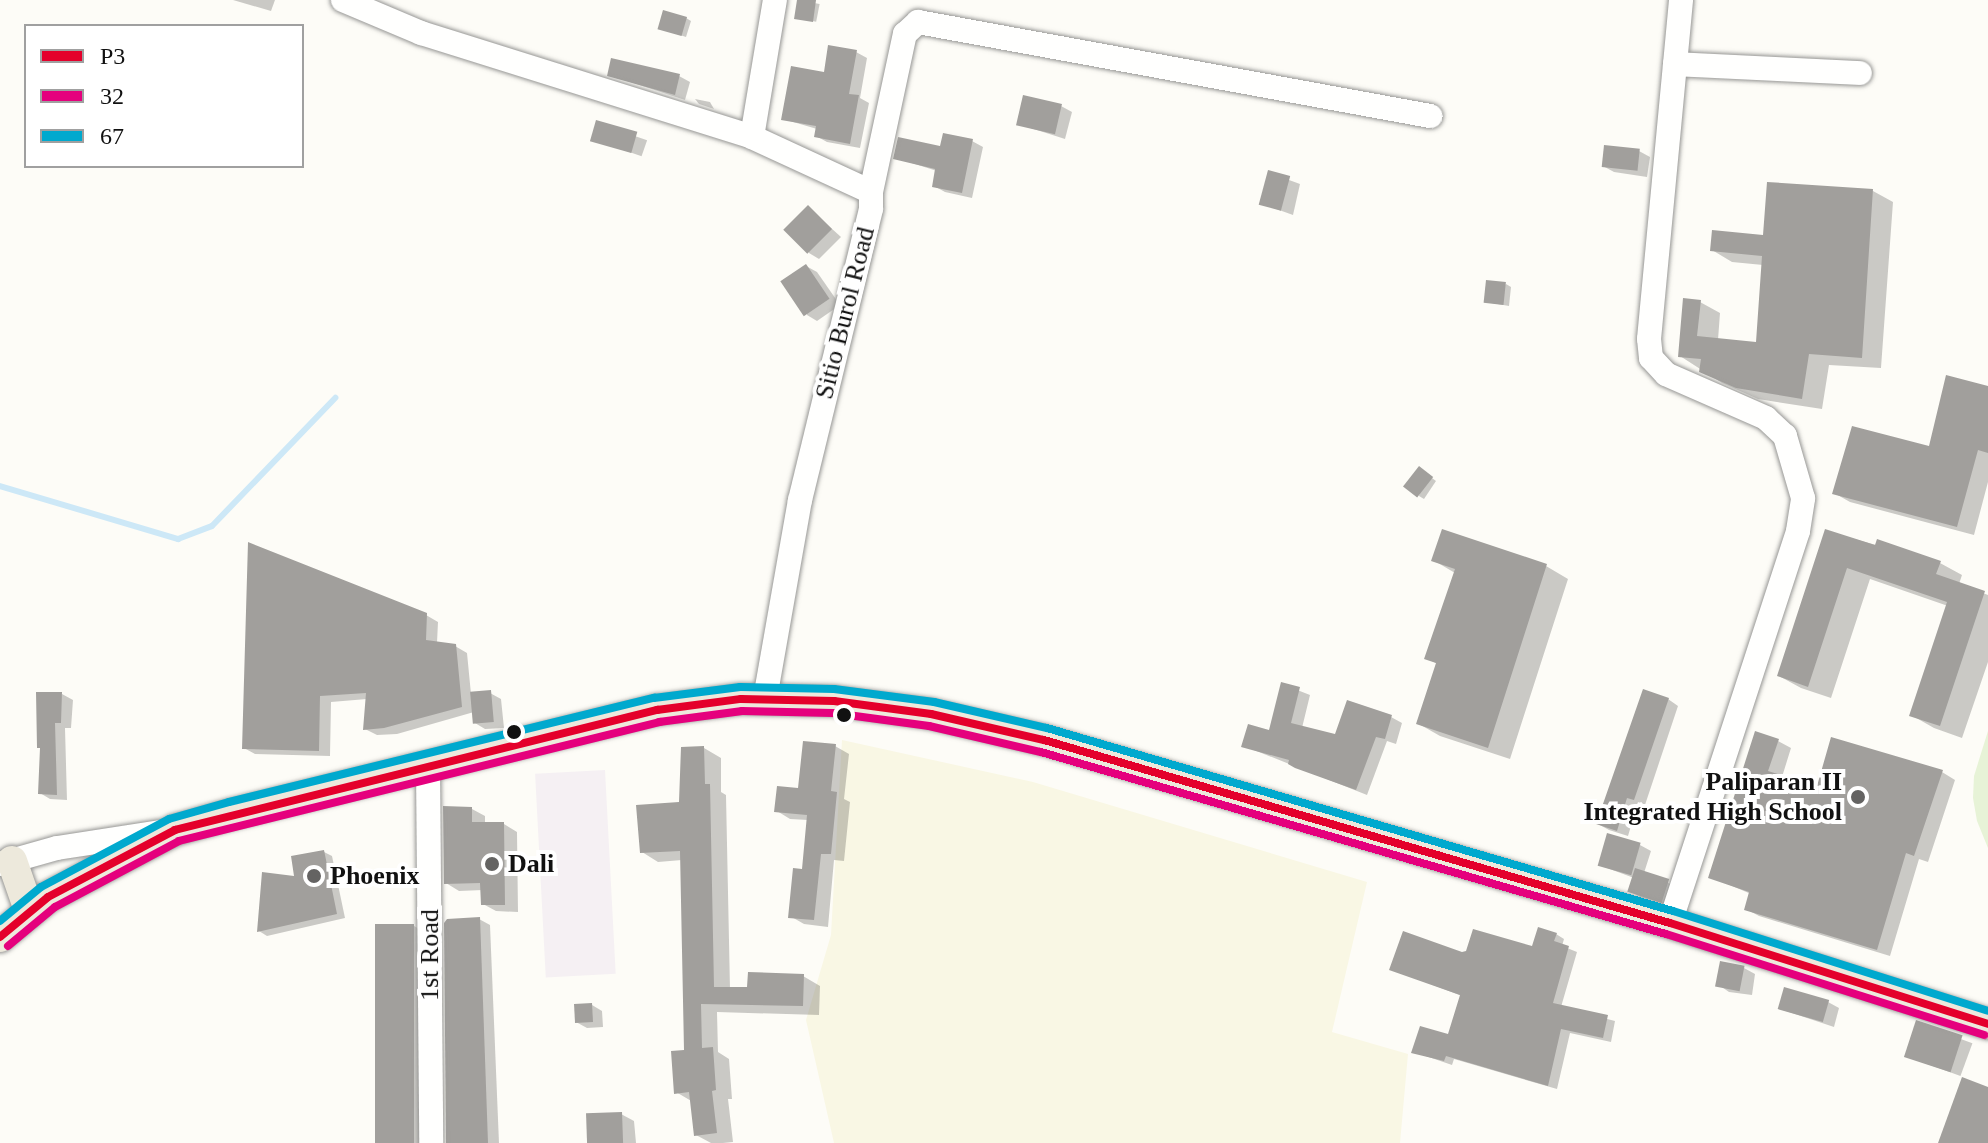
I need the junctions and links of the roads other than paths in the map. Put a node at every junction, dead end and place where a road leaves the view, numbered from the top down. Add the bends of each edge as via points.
1 (343, 0) edge
2 (775, 0) edge
3 (1681, 0) edge
4 (1675, 64) junction
5 (1860, 73) dead end
6 (1430, 116) dead end
7 (752, 137) junction
8 (871, 192) junction
9 (765, 699) junction
10 (428, 767) junction
11 (175, 830) junction
12 (6, 862) edge
13 (29, 910) junction
14 (1670, 923) junction
15 (0, 937) edge
16 (1988, 1024) edge
17 (431, 1143) edge

1 - 7 street, Sitio Burol Road via 421,33
2 - 7 street
3 - 4 street
4 - 5 street
4 - 14 street via 1651,358 1666,374 1766,418 1785,436 1803,498 1794,545
6 - 8 street via 918,22 905,34
7 - 8 street, Sitio Burol Road
8 - 9 street, Sitio Burol Road via 800,500
9 - 10 main road via 657,710
9 - 14 main road via 834,701 931,714 1044,740
10 - 11 main road
10 - 17 street, 1st Road
11 - 12 street via 57,848
11 - 13 main road
12 - 13 main road
13 - 15 main road
14 - 16 main road

